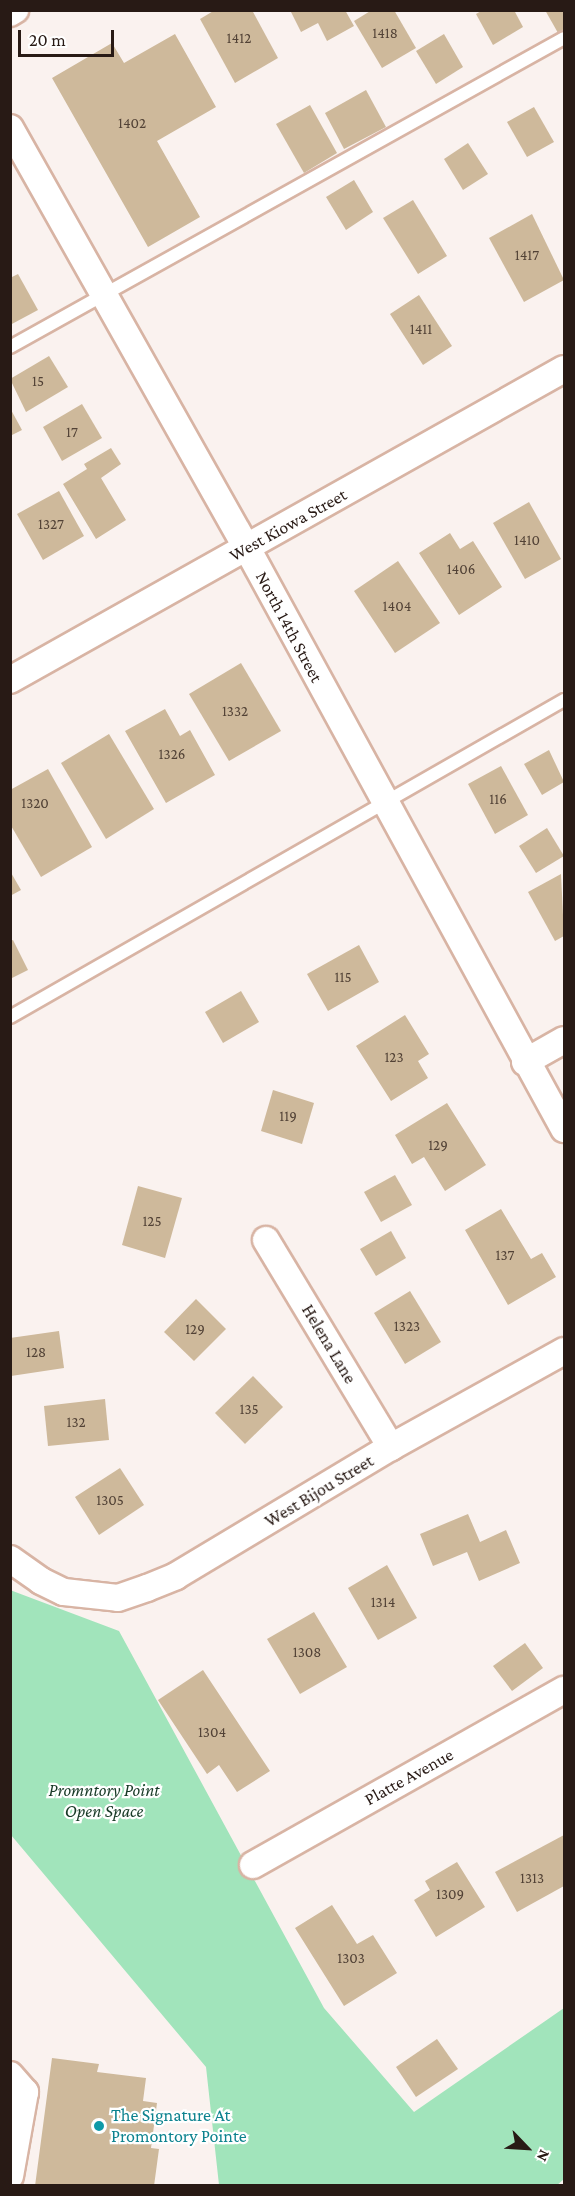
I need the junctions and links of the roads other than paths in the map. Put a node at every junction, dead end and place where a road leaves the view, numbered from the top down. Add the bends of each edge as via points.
1 (15, 10) edge
2 (10, 13) edge
3 (564, 38) edge
4 (10, 128) edge
5 (104, 295) junction
6 (10, 347) edge
7 (564, 369) edge
8 (247, 548) junction
9 (10, 680) edge
10 (564, 700) edge
11 (384, 802) junction
12 (10, 1017) edge
13 (564, 1040) edge
14 (525, 1062) junction
15 (564, 1129) edge
16 (266, 1240) dead end
17 (564, 1351) edge
18 (391, 1447) junction
19 (10, 1559) edge
20 (564, 1690) edge
21 (253, 1865) dead end
22 (10, 2075) edge
23 (10, 2176) edge

1 - 2 street
3 - 5 lane
4 - 5 street, North 14th Street
5 - 6 lane
5 - 8 street, North 14th Street
7 - 8 street, West Kiowa Street
8 - 9 street, West Kiowa Street
8 - 11 street, North 14th Street
10 - 11 lane
11 - 12 lane
11 - 14 street, North 14th Street
13 - 14 street
14 - 15 street, North 14th Street
16 - 18 street, Helena Lane
17 - 18 street, West Bijou Street
18 - 19 street, West Bijou Street via 176,1576 118,1598 64,1592
20 - 21 street, Platte Avenue
22 - 23 street via 25,2092

